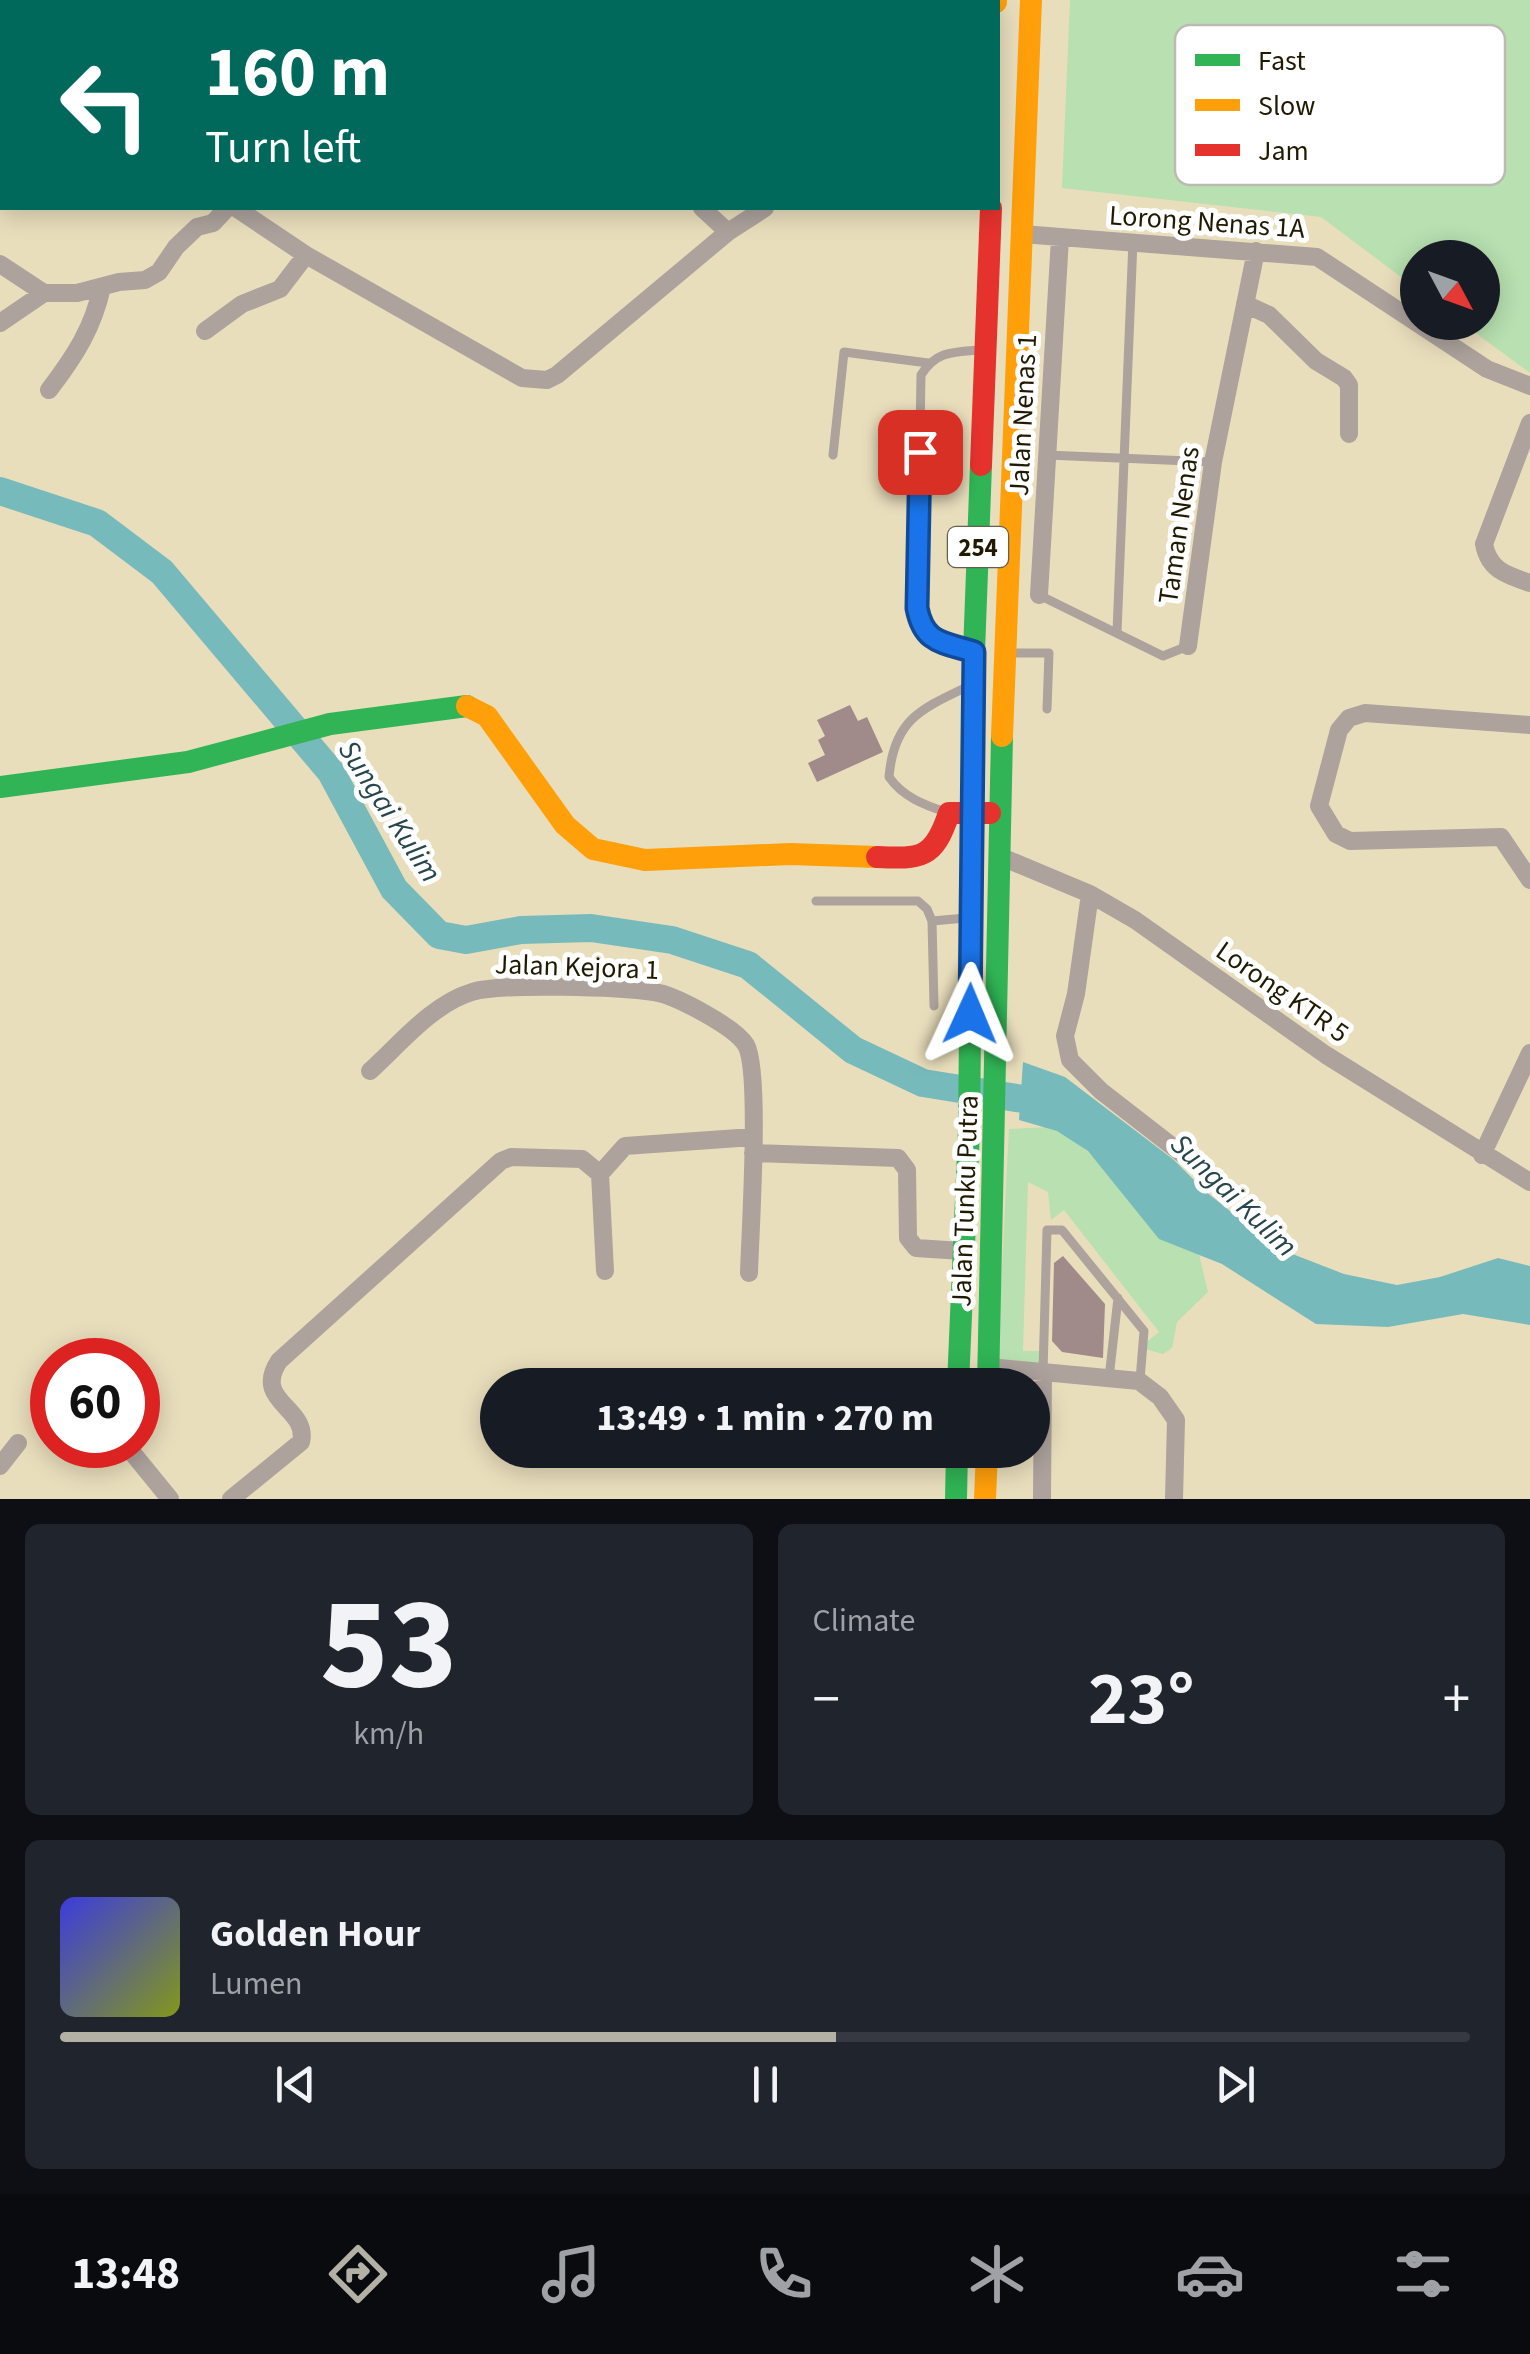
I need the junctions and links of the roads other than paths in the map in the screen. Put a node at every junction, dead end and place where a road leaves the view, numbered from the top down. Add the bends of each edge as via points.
1 (1031, 0) edge
2 (1000, 204) edge
3 (225, 210) edge
4 (239, 210) edge
5 (704, 210) edge
6 (762, 210) edge
7 (991, 210) edge
8 (728, 232) junction
9 (1022, 234) junction
10 (1060, 238) junction
11 (1132, 241) junction
12 (1256, 251) junction
13 (306, 255) junction
14 (0, 264) edge
15 (988, 282) junction
16 (102, 286) junction
17 (44, 293) junction
18 (1245, 304) junction
19 (0, 323) edge
20 (206, 331) dead end
21 (986, 350) junction
22 (928, 363) junction
23 (1530, 386) edge
24 (50, 390) dead end
25 (1530, 423) edge
26 (1349, 434) dead end
27 (1047, 454) junction
28 (833, 455) dead end
29 (1124, 458) junction
30 (1213, 462) junction
31 (1530, 583) edge
32 (1039, 596) joint
33 (1117, 632) junction
34 (1188, 646) joint
35 (974, 652) junction
36 (1004, 653) junction
37 (974, 684) junction
38 (1047, 709) dead end
39 (1530, 725) edge
40 (0, 786) edge
41 (974, 812) junction
42 (949, 813) junction
43 (1000, 813) junction
44 (999, 856) junction
45 (1530, 880) edge
46 (1090, 894) junction
47 (816, 901) dead end
48 (972, 918) junction
49 (932, 922) junction
50 (934, 1006) dead end
51 (1530, 1053) edge
52 (370, 1071) dead end
53 (753, 1145) junction
54 (1482, 1155) junction
55 (1186, 1156) dead end
56 (600, 1174) junction
57 (1530, 1182) edge
58 (962, 1251) junction
59 (605, 1271) dead end
60 (748, 1273) dead end
61 (1118, 1298) junction
62 (990, 1321) junction
63 (960, 1339) junction
64 (961, 1368) edge
65 (989, 1368) edge
66 (1043, 1368) edge
67 (1050, 1373) edge
68 (1109, 1378) junction
69 (1140, 1381) junction
70 (18, 1444) dead end
71 (0, 1466) edge
72 (145, 1468) edge
73 (957, 1468) edge
74 (986, 1468) edge
75 (1042, 1468) edge
76 (237, 1495) edge
77 (170, 1499) edge
78 (956, 1499) edge
79 (985, 1499) edge
80 (1042, 1499) edge
81 (1174, 1499) edge

1 - 9 main road, Jalan Tunku Putra / 254
2 - 9 main road
3 - 16 street via 187,236 159,272
4 - 13 street
5 - 8 street
6 - 8 street
7 - 15 main road, Jalan Tunku Putra / 254
8 - 13 street via 547,380 522,378
9 - 10 street, Lorong Nenas 1A
9 - 15 main road via 1002,253
9 - 36 main road, Jalan Tunku Putra / 254
10 - 11 street, Lorong Nenas 1A
10 - 27 street, Jalan Nenas 1
11 - 12 street, Lorong Nenas 1A
11 - 29 lane
12 - 18 street, Taman Nenas
12 - 23 street, Lorong Nenas 1A via 1316,257 1486,370
13 - 20 street via 280,289 242,304
14 - 17 street
15 - 21 main road, Jalan Tunku Putra / 254
16 - 17 street
16 - 24 street via 82,346
17 - 19 street
18 - 26 street via 1344,378
18 - 30 street, Taman Nenas
21 - 22 lane via 941,353
21 - 35 main road, Jalan Tunku Putra / 254
22 - 28 lane via 844,352
22 - 35 lane via 921,375 917,608 931,638
25 - 31 street via 1484,544 1487,560 1500,573
27 - 29 lane
27 - 32 street, Jalan Nenas 1
29 - 30 lane
29 - 33 lane
30 - 34 street, Taman Nenas
32 - 33 lane, Taman Nenas
33 - 34 lane, Taman Nenas via 1163,656
35 - 37 main road, Jalan Tunku Putra / 254
36 - 38 lane via 1049,653
36 - 43 main road, Jalan Tunku Putra / 254
37 - 41 main road, Jalan Tunku Putra / 254
37 - 42 lane via 914,716 901,729 891,762 890,777 904,794
39 - 45 street via 1365,713 1349,718 1339,730 1319,806 1336,834 1350,841 1500,837
40 - 42 main road via 188,762 330,724 465,705 487,716 565,825 593,850 628,858 915,859 929,854
41 - 42 main road
41 - 43 main road
41 - 48 main road, Jalan Tunku Putra / 254
43 - 44 main road, Jalan Tunku Putra / 254
44 - 46 street, Lorong KTR 5
44 - 62 main road, Jalan Tunku Putra / 254
46 - 54 street, Lorong KTR 5
46 - 55 street via 1064,1036 1070,1060
47 - 49 lane via 918,901
48 - 49 lane
48 - 58 main road, Jalan Tunku Putra / 254
49 - 50 lane
51 - 54 street
52 - 53 street, Jalan Kejora 1 via 439,1008 471,992 655,992 676,998 745,1044
53 - 56 street via 625,1146
53 - 58 street via 898,1158 907,1170 912,1245
53 - 60 street, Jalan Kejora 1
54 - 57 street, Lorong KTR 5
56 - 59 street
56 - 76 street via 582,1160 512,1157 498,1163 278,1360 271,1389 303,1435 295,1450
58 - 63 main road, Jalan Tunku Putra / 254
61 - 66 lane via 1062,1230 1047,1230
61 - 68 lane
61 - 69 lane via 1144,1331
62 - 63 main road via 978,1338
62 - 65 main road, Jalan Tunku Putra / 254
63 - 64 main road, Jalan Tunku Putra / 254
67 - 68 street
68 - 69 street
69 - 81 street via 1176,1420
70 - 71 street
72 - 77 street
73 - 78 main road
74 - 79 main road
75 - 80 street

